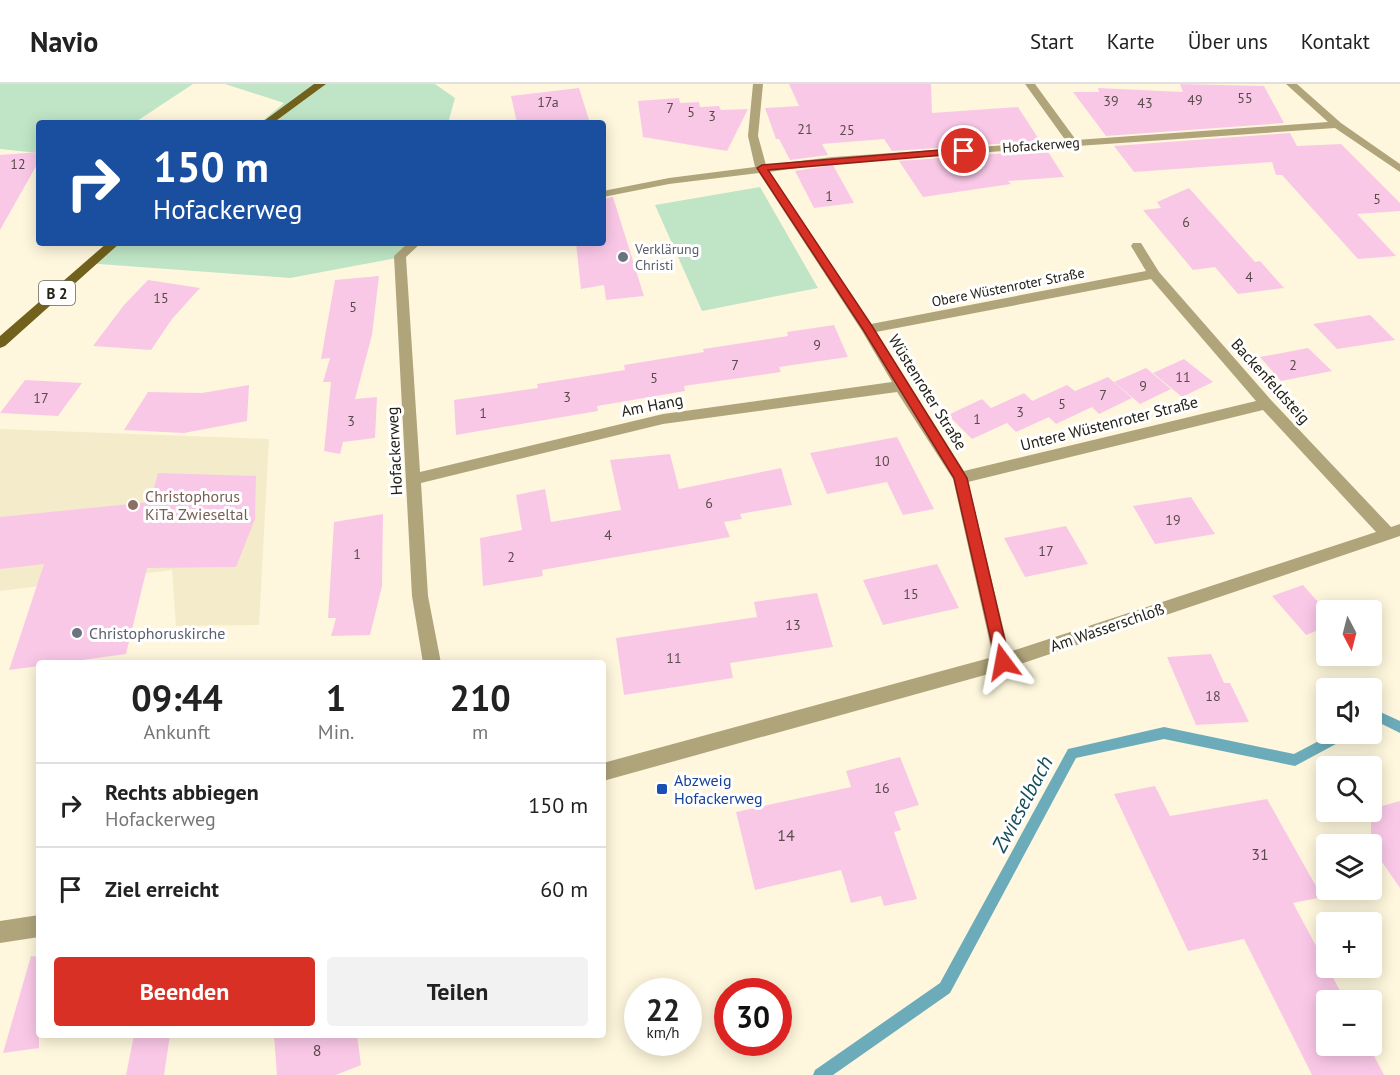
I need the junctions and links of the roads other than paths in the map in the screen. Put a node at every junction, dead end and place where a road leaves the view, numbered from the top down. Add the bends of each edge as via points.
1 (321, 84) edge
2 (758, 84) edge
3 (1030, 84) edge
4 (1292, 84) edge
5 (270, 120) edge
6 (1337, 125) junction
7 (1073, 143) junction
8 (762, 168) junction
9 (1400, 169) edge
10 (606, 193) edge
11 (111, 246) edge
12 (412, 246) edge
13 (1137, 246) dead end
14 (1154, 274) junction
15 (868, 329) junction
16 (0, 342) edge
17 (901, 386) junction
18 (1266, 404) junction
19 (960, 478) junction
20 (414, 480) junction
21 (1394, 532) edge
22 (431, 660) edge
23 (1003, 662) junction
24 (606, 771) edge
25 (36, 926) edge
26 (0, 932) edge

1 - 5 main road
2 - 8 street, Wüstenroter Straße via 753,136
3 - 7 street
4 - 6 street
6 - 7 street, Hofackerweg
6 - 9 street
7 - 8 street, Hofackerweg
8 - 10 street, Hofackerweg
8 - 15 street, Wüstenroter Straße
11 - 16 main road, B 2
12 - 20 street, Hofackerweg via 400,256
13 - 14 street, Backenfeldsteig
14 - 15 street, Obere Wüstenroter Straße
14 - 18 street, Backenfeldsteig
15 - 17 street, Wüstenroter Straße
17 - 19 street, Wüstenroter Straße
17 - 20 street, Am Hang via 663,420
18 - 19 street, Untere Wüstenroter Straße
18 - 21 street, Backenfeldsteig
19 - 23 street, Wüstenroter Straße
20 - 22 street, Hofackerweg via 420,596
21 - 23 street, Am Wasserschloß
23 - 24 street, Am Wasserschloß
25 - 26 street

